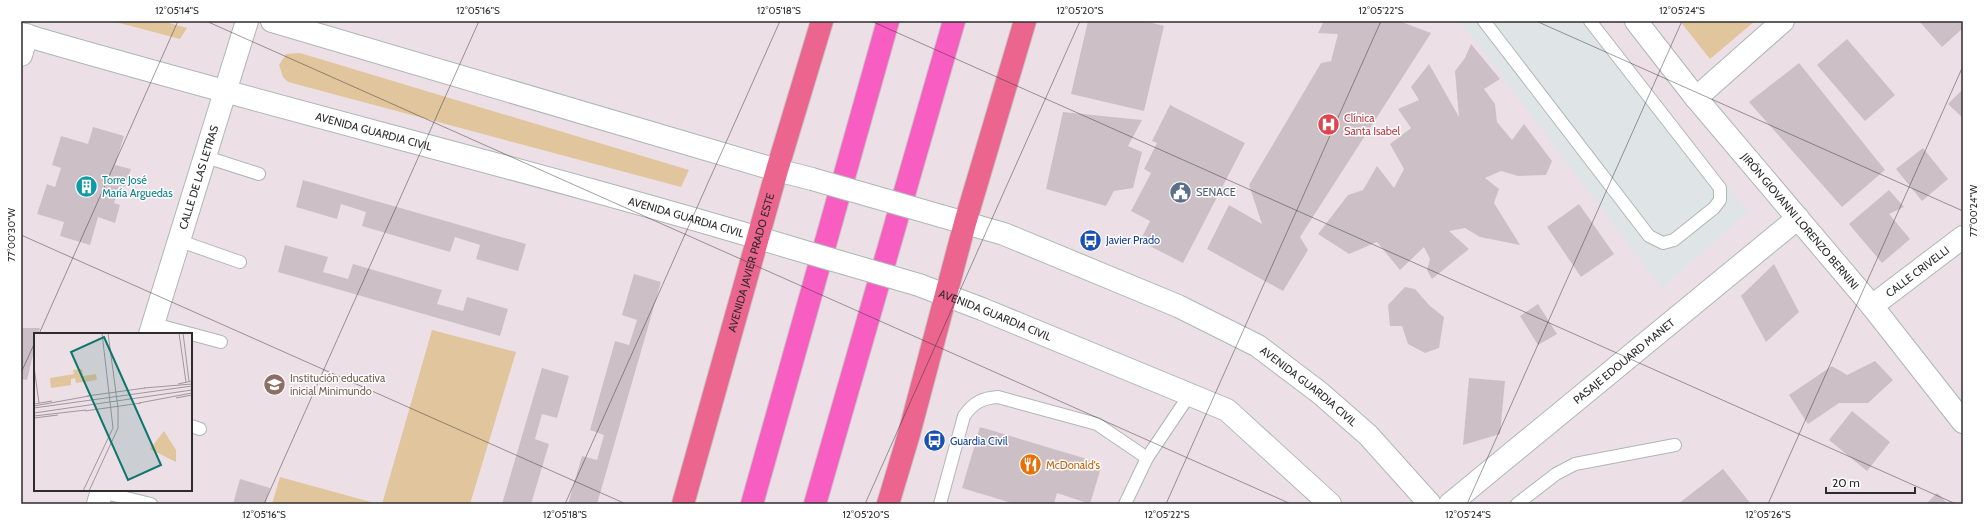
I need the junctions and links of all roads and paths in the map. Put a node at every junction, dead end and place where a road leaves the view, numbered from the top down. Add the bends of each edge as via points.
1 (247, 21) edge
2 (272, 21) edge
3 (822, 21) edge
4 (888, 21) edge
5 (954, 21) edge
6 (1025, 21) edge
7 (1484, 21) edge
8 (1590, 21) edge
9 (1636, 21) edge
10 (1783, 21) edge
11 (23, 41) edge
12 (226, 92) junction
13 (1696, 98) junction
14 (206, 157) junction
15 (778, 170) junction
16 (258, 174) dead end
17 (1798, 218) junction
18 (965, 223) junction
19 (1963, 237) edge
20 (759, 238) junction
21 (180, 241) junction
22 (240, 262) dead end
23 (946, 294) junction
24 (1872, 306) junction
25 (152, 329) edge
26 (173, 333) edge
27 (192, 337) edge
28 (221, 342) dead end
29 (1190, 394) junction
30 (1963, 422) edge
31 (1675, 445) dead end
32 (1147, 458) junction
33 (100, 495) edge
34 (151, 504) edge
35 (683, 504) edge
36 (752, 504) edge
37 (815, 504) edge
38 (890, 504) edge
39 (940, 504) edge
40 (1125, 504) edge
41 (1330, 504) edge
42 (1430, 504) edge
43 (1450, 504) edge
44 (1517, 504) edge

1 - 12 main road, CALLE DE LAS LETRAS
2 - 15 main road, AVENIDA GUARDIA CIVIL
3 - 15 main road, AVENIDA JAVIER PRADO ESTE
4 - 36 highway
5 - 37 highway
6 - 18 main road
7 - 8 lane via 1649,236 1662,243 1674,240 1714,208 1720,200 1720,188
9 - 13 main road, JIRÓN GIOVANNI LORENZO BERNINI
10 - 13 main road
11 - 12 main road, AVENIDA GUARDIA CIVIL
12 - 14 main road, CALLE DE LAS LETRAS
12 - 20 main road, AVENIDA GUARDIA CIVIL
13 - 17 main road, JIRÓN GIOVANNI LORENZO BERNINI
14 - 16 lane
14 - 21 main road, CALLE DE LAS LETRAS
15 - 18 main road, AVENIDA GUARDIA CIVIL, bridge
15 - 20 main road, AVENIDA JAVIER PRADO ESTE
17 - 24 main road, JIRÓN GIOVANNI LORENZO BERNINI
17 - 43 main road, PASAJE EDOUARD MANET
18 - 23 main road
18 - 42 main road, AVENIDA GUARDIA CIVIL via 1004,234 1170,303 1258,346 1320,393 1368,435
19 - 24 main road, CALLE CRIVELLI
20 - 23 main road, AVENIDA GUARDIA CIVIL, bridge
20 - 35 main road, AVENIDA JAVIER PRADO ESTE
21 - 22 lane
21 - 25 main road, CALLE DE LAS LETRAS
23 - 29 main road, AVENIDA GUARDIA CIVIL
23 - 38 main road
24 - 30 main road, JIRÓN GIOVANNI LORENZO BERNINI
25 - 26 lane
27 - 28 lane
29 - 32 lane
29 - 41 main road, AVENIDA GUARDIA CIVIL via 1227,410
31 - 44 lane via 1575,464 1556,474
32 - 39 lane via 1096,424 998,397 985,398 971,406 964,416
32 - 40 lane
33 - 34 lane

